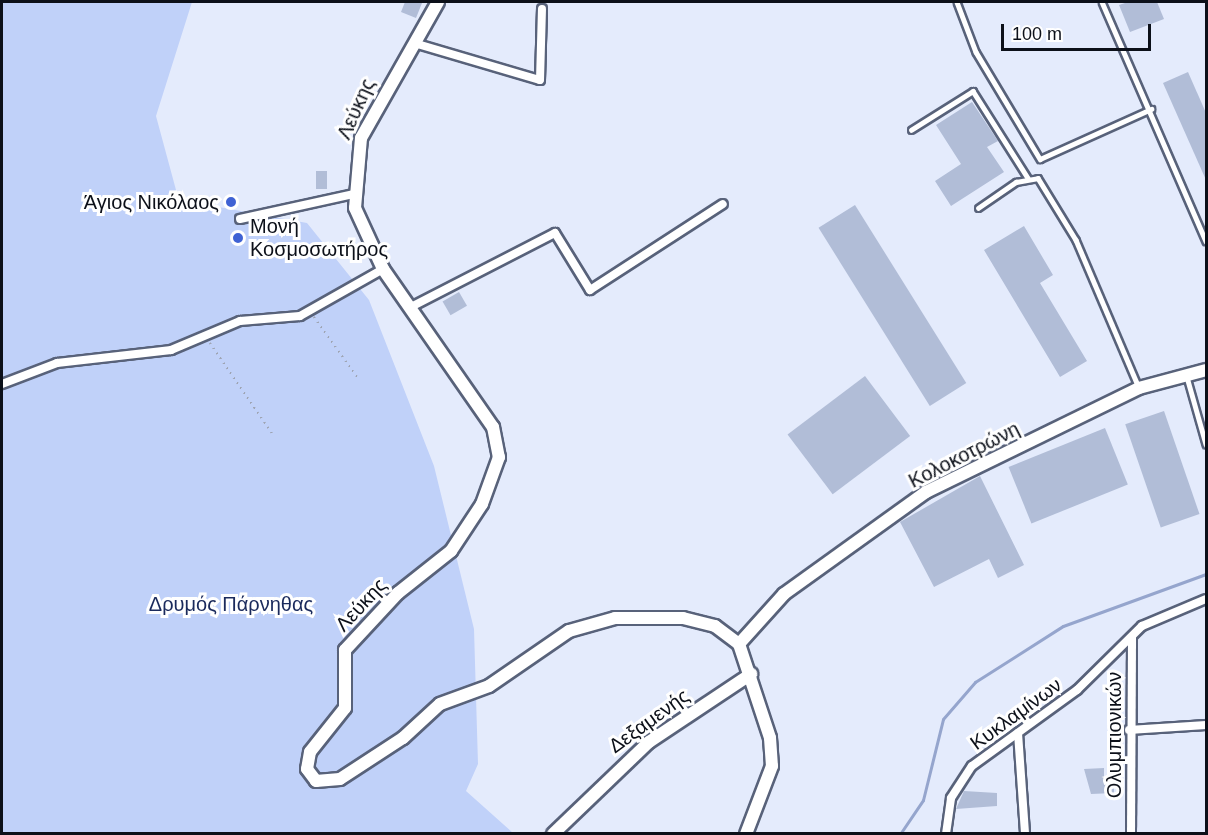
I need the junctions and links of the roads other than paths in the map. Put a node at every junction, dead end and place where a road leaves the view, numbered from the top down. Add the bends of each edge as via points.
1 (438, 2) edge
2 (957, 2) edge
3 (1102, 2) edge
4 (542, 9) dead end
5 (414, 43) junction
6 (1150, 110) junction
7 (911, 130) dead end
8 (1028, 178) junction
9 (354, 194) junction
10 (723, 204) dead end
11 (978, 208) dead end
12 (240, 219) dead end
13 (1206, 241) edge
14 (383, 269) junction
15 (409, 308) junction
16 (1206, 370) edge
17 (1187, 374) junction
18 (2, 384) edge
19 (1139, 388) junction
20 (1206, 444) edge
21 (1206, 599) edge
22 (1132, 637) junction
23 (739, 644) junction
24 (752, 674) junction
25 (1206, 725) edge
26 (1129, 730) junction
27 (1018, 733) junction
28 (553, 834) edge
29 (746, 834) edge
30 (946, 834) edge
31 (1025, 834) edge
32 (1131, 834) edge

1 - 5 street, Λεύκης
2 - 6 lane via 976,52 1040,159
3 - 6 lane
4 - 5 street via 540,80
5 - 9 street, Λεύκης via 361,138
6 - 13 lane
7 - 8 lane via 973,91
8 - 11 lane
8 - 19 lane via 1038,178 1076,240
9 - 12 street
9 - 14 street, Λεύκης via 359,225
10 - 15 street via 590,290 555,233
14 - 15 street, Λεύκης
14 - 18 street via 310,312 240,321 171,350 57,363
15 - 23 street, Λεύκης via 486,417 499,457 482,504 451,550 398,593 345,650 345,708 310,752 312,777 321,782 340,779 403,738 440,704 489,686 569,631 595,622 683,618 715,626
16 - 17 street, Κολοκοτρώνη
17 - 19 street, Κολοκοτρώνη
17 - 20 lane
19 - 23 street, Κολοκοτρώνη via 926,492 784,594
21 - 22 street, Κυκλαμίνων via 1162,615
22 - 26 street, Ολυμπιονικών
22 - 27 street, Κυκλαμίνων via 1077,690
23 - 24 street, Λεύκης
24 - 28 street, Δεξαμενής via 649,742
24 - 29 street, Λεύκης via 774,757
25 - 26 street
26 - 32 street, Ολυμπιονικών
27 - 30 street, Κυκλαμίνων via 960,780
27 - 31 street

